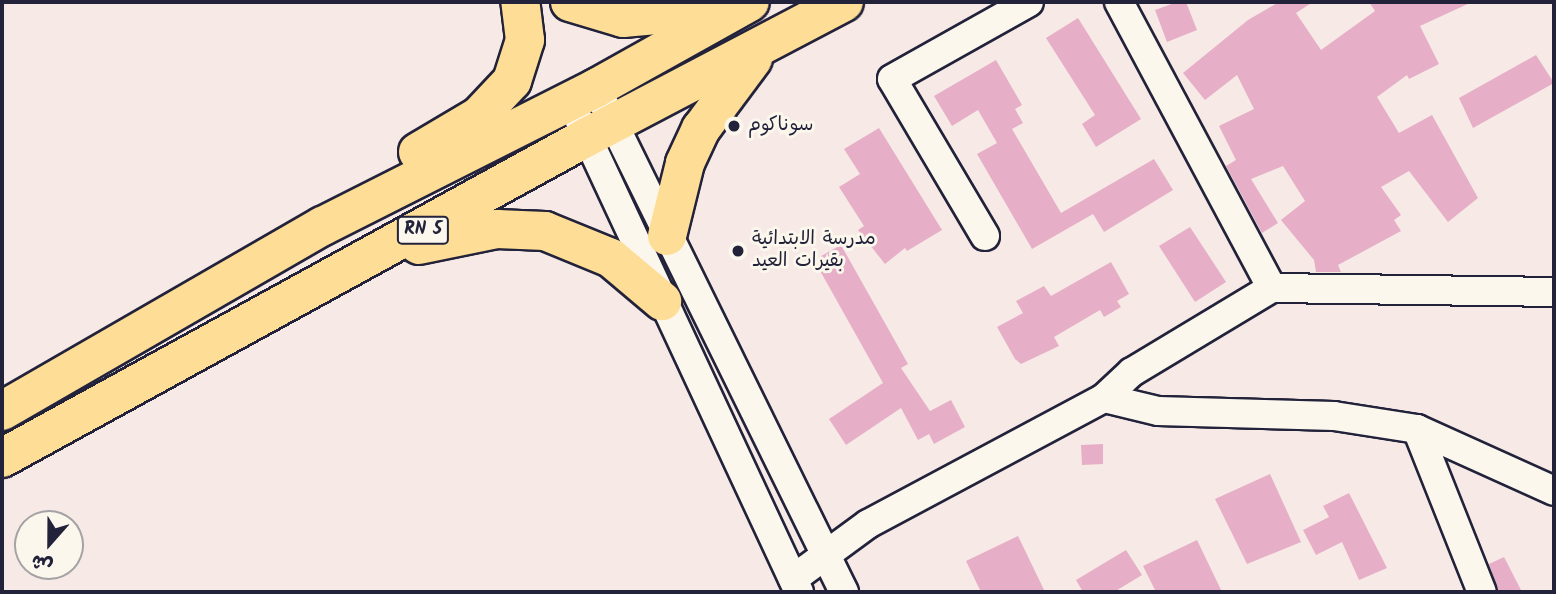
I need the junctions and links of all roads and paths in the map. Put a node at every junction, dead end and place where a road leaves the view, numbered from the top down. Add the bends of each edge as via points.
1 (520, 2) edge
2 (570, 2) edge
3 (695, 2) edge
4 (750, 2) edge
5 (844, 2) edge
6 (1029, 2) edge
7 (1119, 2) edge
8 (772, 40) junction
9 (583, 95) junction
10 (601, 130) junction
11 (323, 226) junction
12 (667, 236) junction
13 (985, 236) dead end
14 (382, 253) junction
15 (1272, 288) junction
16 (1554, 292) edge
17 (662, 301) junction
18 (1104, 398) junction
19 (2, 411) edge
20 (1417, 429) junction
21 (2, 458) edge
22 (1554, 491) edge
23 (826, 556) junction
24 (796, 586) edge
25 (844, 592) edge
26 (1482, 592) edge

1 - 11 highway via 523,54 503,94 479,116 365,183
2 - 3 highway via 623,18 659,15
4 - 9 highway, RN 5
5 - 8 highway, RN 5
6 - 13 street via 892,79
7 - 15 street
8 - 10 highway, RN 5
8 - 12 highway via 745,67 701,129 681,175
9 - 10 street
9 - 11 highway, RN 5
10 - 12 street
10 - 14 highway, RN 5
10 - 17 street
11 - 19 highway, RN 5
12 - 23 street
14 - 17 highway via 497,229 545,231 611,258
14 - 21 highway, RN 5
15 - 16 street
15 - 18 street via 1132,372
17 - 24 street
18 - 20 street via 1158,411 1334,416
18 - 23 street via 868,524
20 - 22 street
20 - 26 street
23 - 24 street
23 - 25 street

